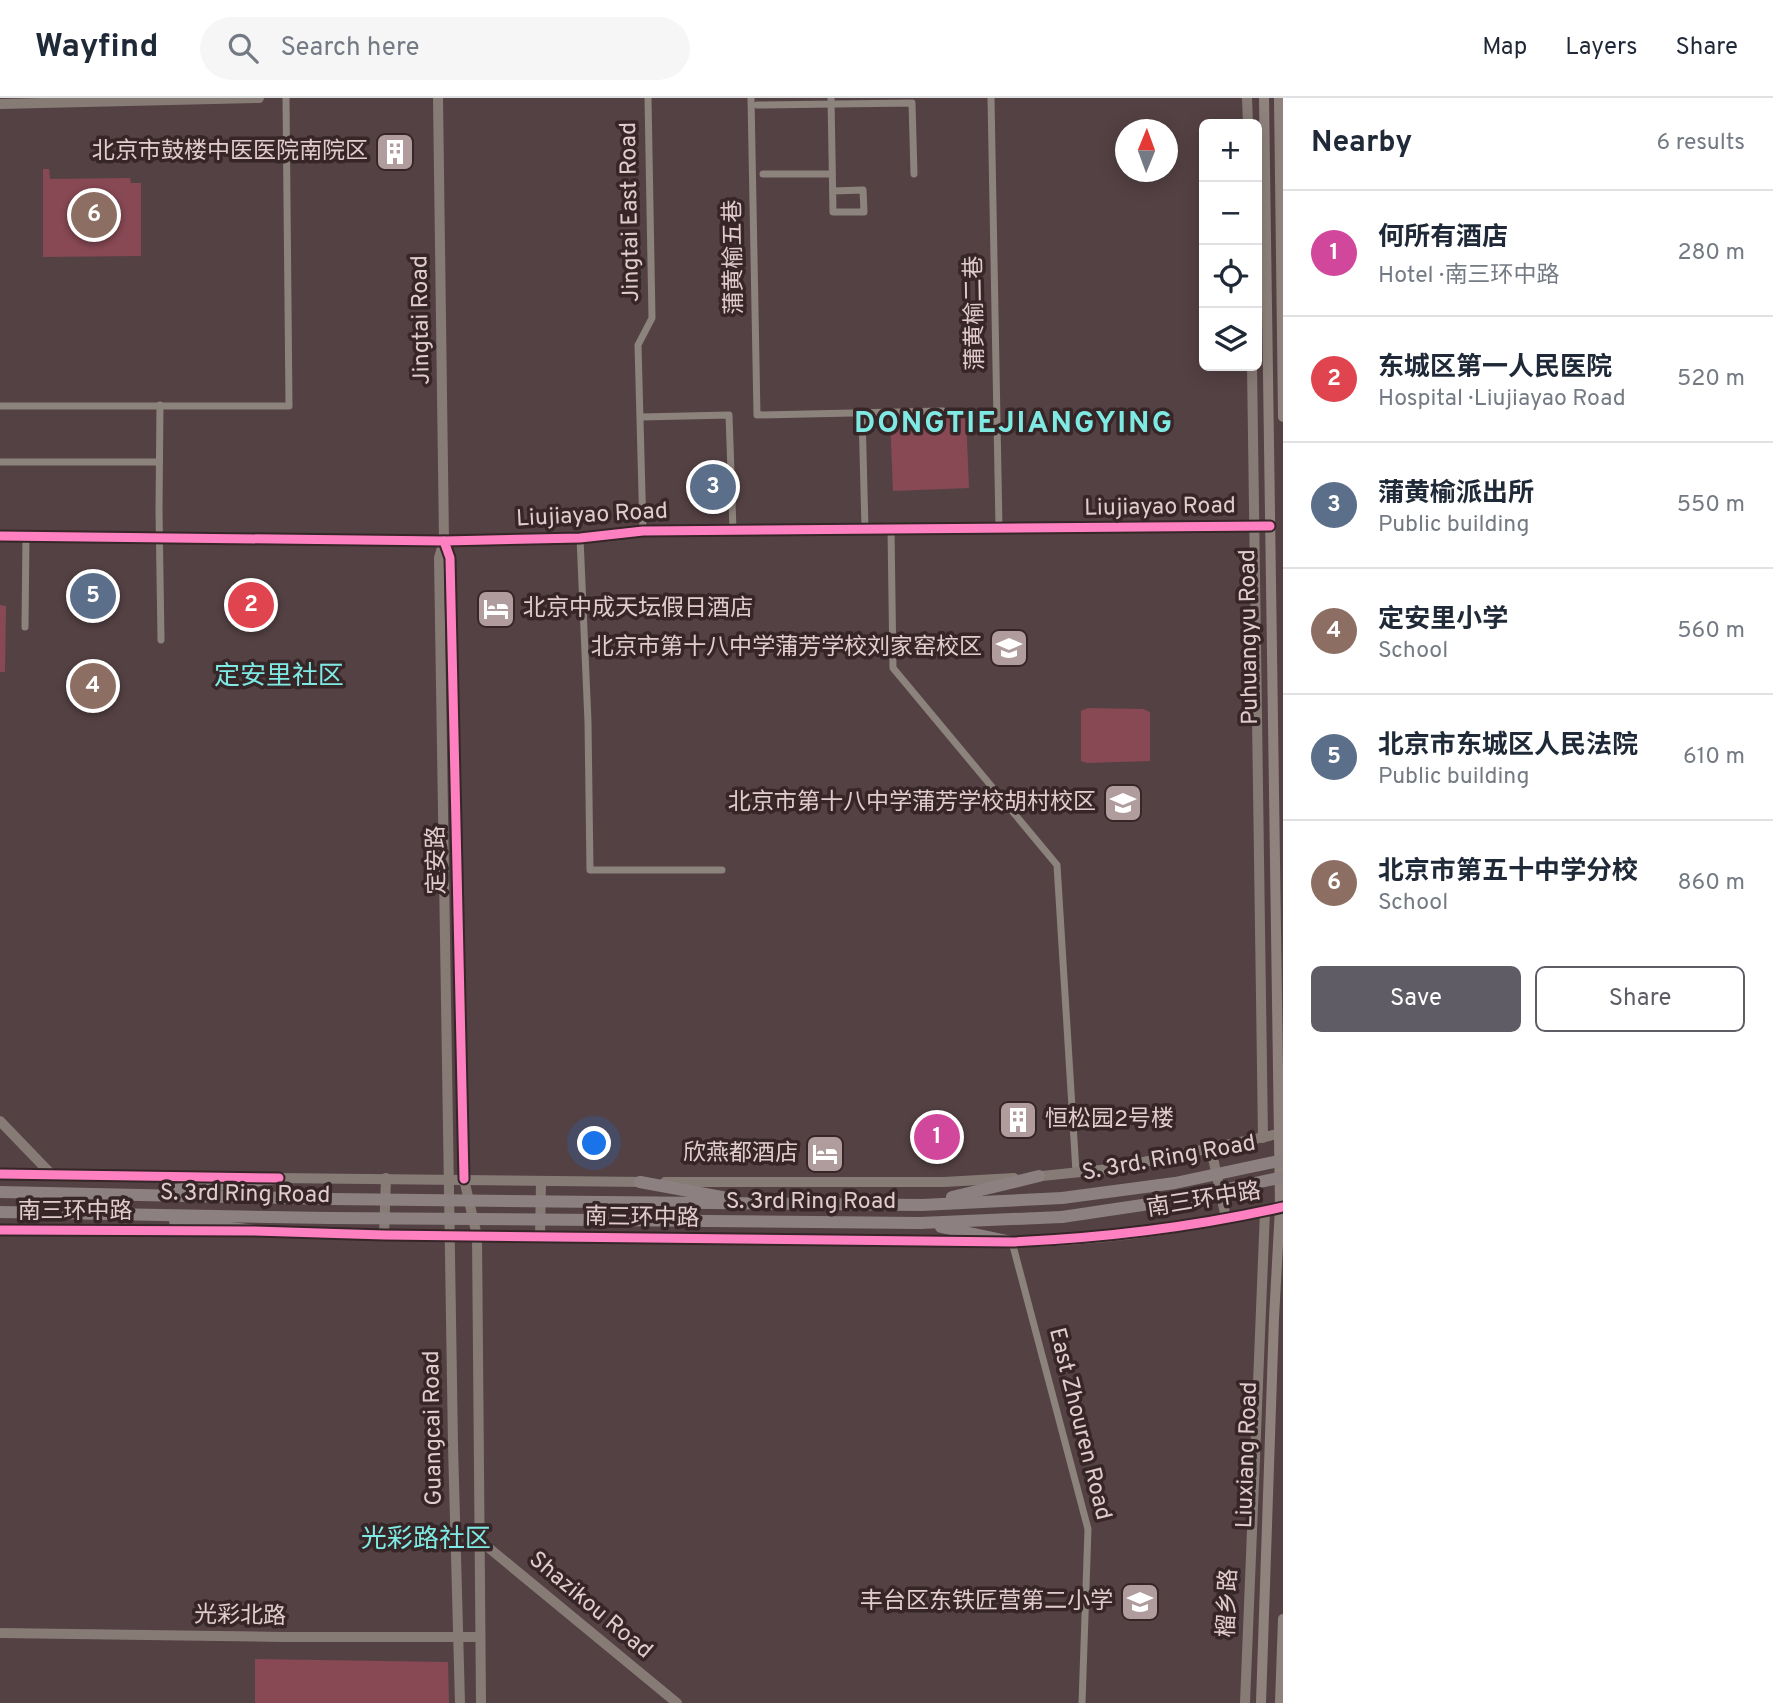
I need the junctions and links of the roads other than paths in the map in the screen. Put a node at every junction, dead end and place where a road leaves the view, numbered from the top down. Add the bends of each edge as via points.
1 (259, 98) edge
2 (286, 98) edge
3 (438, 98) edge
4 (648, 98) edge
5 (751, 98) edge
6 (991, 98) edge
7 (1247, 98) edge
8 (1264, 98) edge
9 (1279, 98) edge
10 (831, 101) edge
11 (0, 104) edge
12 (757, 105) dead end
13 (1248, 119) edge
14 (763, 174) dead end
15 (832, 174) junction
16 (914, 174) dead end
17 (833, 191) junction
18 (1252, 371) edge
19 (160, 405) junction
20 (0, 407) edge
21 (943, 411) dead end
22 (862, 413) junction
23 (641, 416) junction
24 (1283, 417) edge
25 (0, 461) edge
26 (159, 462) junction
27 (1253, 526) junction
28 (1270, 526) junction
29 (999, 528) junction
30 (864, 529) junction
31 (891, 529) junction
32 (733, 530) junction
33 (643, 531) junction
34 (0, 536) edge
35 (26, 536) junction
36 (159, 538) junction
37 (580, 538) junction
38 (444, 541) junction
39 (25, 626) dead end
40 (161, 640) dead end
41 (1273, 805) junction
42 (1258, 817) junction
43 (722, 870) dead end
44 (0, 1121) edge
45 (1281, 1134) edge
46 (1263, 1138) junction
47 (1210, 1149) junction
48 (1283, 1160) edge
49 (1076, 1172) junction
50 (0, 1174) edge
51 (52, 1176) junction
52 (1039, 1176) junction
53 (1283, 1177) edge
54 (279, 1178) junction
55 (386, 1178) junction
56 (449, 1179) junction
57 (464, 1179) junction
58 (541, 1181) junction
59 (640, 1182) junction
60 (0, 1192) edge
61 (123, 1195) junction
62 (1062, 1198) joint
63 (766, 1205) junction
64 (922, 1205) junction
65 (1282, 1208) edge
66 (1265, 1211) junction
67 (0, 1212) edge
68 (109, 1213) junction
69 (1226, 1218) junction
70 (920, 1223) junction
71 (0, 1230) edge
72 (255, 1231) junction
73 (384, 1235) junction
74 (450, 1236) junction
75 (477, 1236) junction
76 (540, 1237) junction
77 (1012, 1242) junction
78 (478, 1539) junction
79 (1283, 1619) edge
80 (0, 1633) edge
81 (458, 1637) junction
82 (480, 1637) junction
83 (460, 1703) edge
84 (481, 1703) edge
85 (677, 1703) edge
86 (1082, 1703) edge
87 (1245, 1703) edge
88 (1261, 1703) edge
89 (1280, 1703) edge

1 - 11 street
2 - 19 street via 289,406
3 - 38 street, Jingtai Road
4 - 23 street, Jingtai East Road via 652,318 638,345
5 - 22 street, 蒲黄榆五巷 via 757,415
6 - 29 street, 蒲黄榆二巷
7 - 13 street
8 - 28 main road, Puhuangyu Road
9 - 24 main road
10 - 12 street
10 - 15 street
10 - 16 street via 912,103
14 - 15 street
15 - 17 street
17 - 17 street via 863,190 864,212 833,212
18 - 27 street
19 - 20 street
19 - 26 street
21 - 22 street
22 - 30 street
23 - 32 street via 729,415
23 - 33 street, Jingtai East Road
25 - 26 street
26 - 36 street
27 - 28 street, Liujiayao Road
27 - 29 street, Liujiayao Road
27 - 42 street
28 - 41 main road, Puhuangyu Road
29 - 31 street, Liujiayao Road
30 - 31 street, Liujiayao Road
30 - 32 street, Liujiayao Road
31 - 49 street via 893,668 1057,865
32 - 33 street, Liujiayao Road
33 - 37 street, Liujiayao Road
34 - 35 street, Liujiayao Road
35 - 36 street, Liujiayao Road
35 - 39 street
36 - 38 street, Liujiayao Road
36 - 40 street
37 - 38 street, Liujiayao Road
37 - 43 street via 590,870
38 - 56 street, 定安路 via 439,558
38 - 57 street, 定安路 via 450,558
41 - 42 street
41 - 45 main road, Puhuangyu Road
42 - 46 street
44 - 51 street
45 - 46 street, 南三环中路
45 - 65 main road, Liuxiang Road
46 - 47 street, 南三环中路
47 - 49 street, 南三环中路
47 - 69 street
48 - 62 highway, S. 3rd. Ring Road, bridge via 1175,1183
49 - 52 street, 南三环中路
50 - 51 street, 南三环中路
51 - 54 street, 南三环中路
52 - 59 street, 南三环中路 via 944,1182
52 - 64 highway
53 - 70 highway, S. 3rd Ring Road, bridge via 1176,1200 1062,1217
54 - 55 street, 南三环中路
54 - 61 highway
55 - 56 street, 南三环中路
55 - 73 street
56 - 57 street, 南三环中路
56 - 74 street, 定安路
57 - 58 street, 南三环中路
57 - 75 street, 定安路
58 - 59 street, 南三环中路
58 - 76 street
59 - 63 highway
60 - 61 highway, S. 3rd Ring Road
61 - 63 highway, S. 3rd Ring Road, bridge
62 - 64 highway, S. 3rd Ring Road
63 - 64 highway, S. 3rd Ring Road
65 - 66 street, 南三环中路
65 - 88 main road, Liuxiang Road
66 - 69 street, 南三环中路
66 - 87 street, 榴乡路
67 - 68 highway, S. 3rd Ring Road
68 - 70 highway, S. 3rd Ring Road, bridge
68 - 72 highway
69 - 77 street, 南三环中路 via 1067,1240
70 - 77 highway
71 - 72 street, 南三环中路
72 - 73 street, 南三环中路
73 - 74 street, 南三环中路
74 - 75 street, 南三环中路
74 - 81 street, Guangcai Road
75 - 76 street, 南三环中路
75 - 78 street, Guangcai Road
76 - 77 street, 南三环中路
77 - 86 street, East Zhouren Road via 1088,1529
78 - 82 street, Guangcai Road
78 - 85 street, Shazikou Road
79 - 89 main road
80 - 81 street, 光彩北路
81 - 82 street, 光彩北路
81 - 83 street, Guangcai Road
82 - 84 street, Guangcai Road

